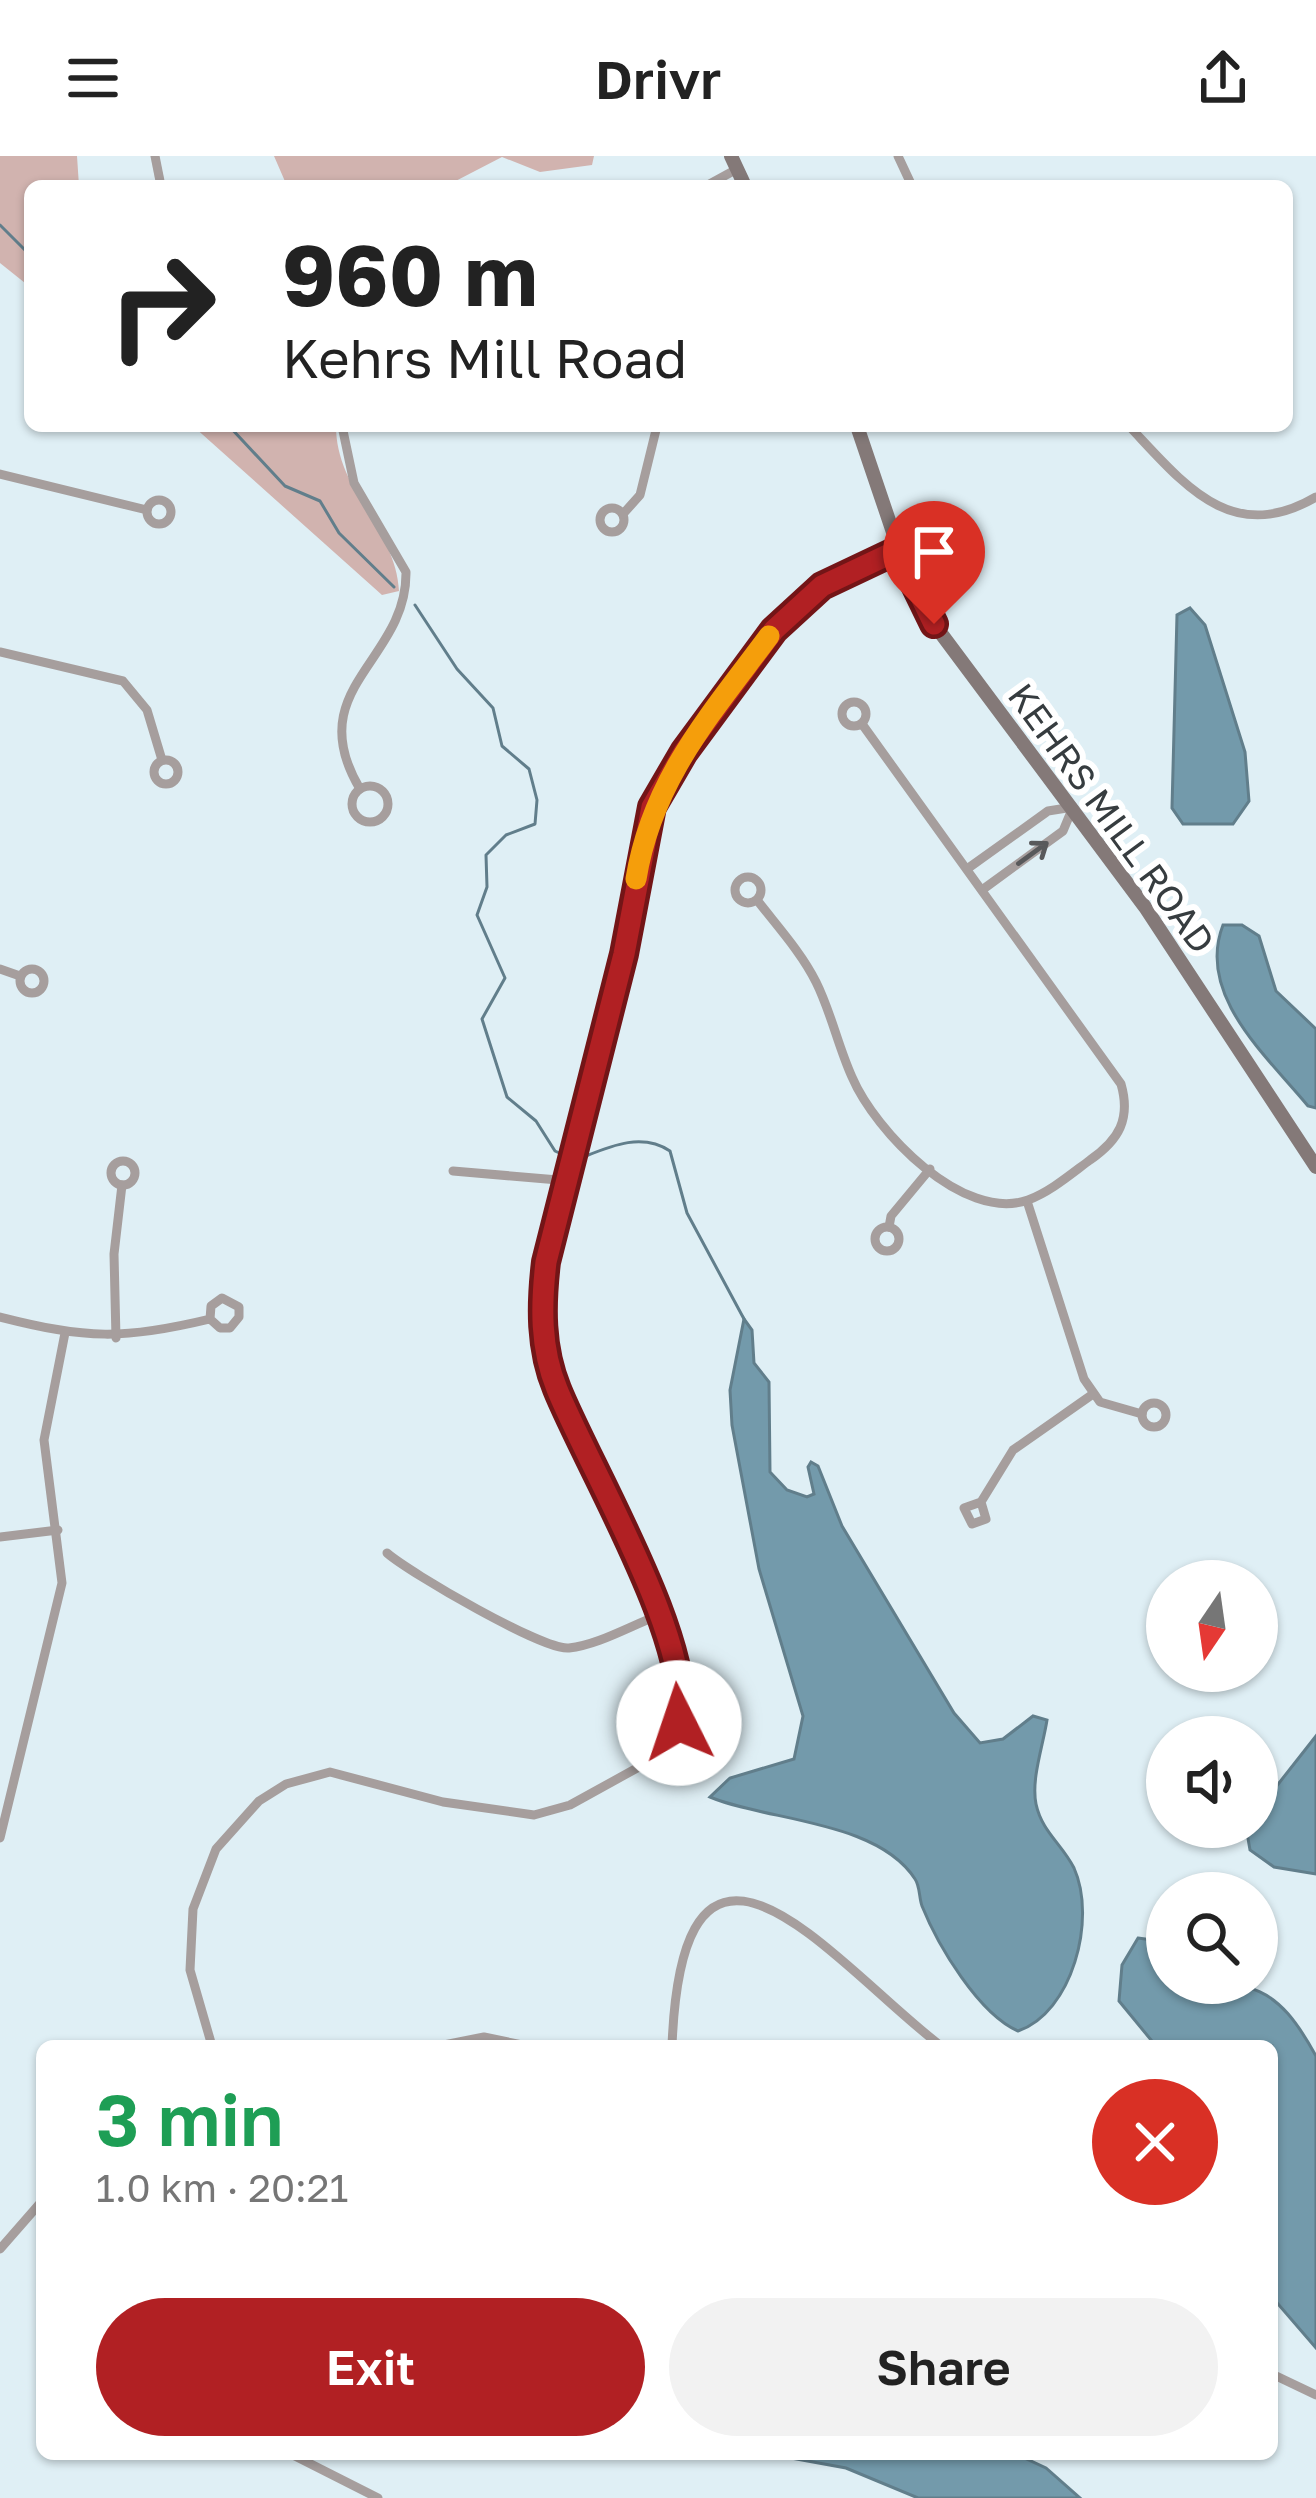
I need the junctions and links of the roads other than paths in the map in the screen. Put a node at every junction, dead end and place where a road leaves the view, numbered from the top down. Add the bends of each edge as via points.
1 (343, 432) edge
2 (656, 432) edge
3 (859, 432) edge
4 (1135, 432) edge
5 (0, 474) edge
6 (1316, 497) edge
7 (147, 510) dead end
8 (623, 514) dead end
9 (898, 550) junction
10 (0, 652) edge
11 (862, 724) dead end
12 (162, 760) dead end
13 (360, 789) dead end
14 (1073, 807) junction
15 (967, 869) junction
16 (982, 890) junction
17 (757, 900) dead end
18 (0, 969) edge
19 (20, 976) dead end
20 (1316, 1167) edge
21 (930, 1169) junction
22 (453, 1171) dead end
23 (570, 1181) junction
24 (122, 1185) dead end
25 (1027, 1201) junction
26 (889, 1227) dead end
27 (0, 1317) edge
28 (210, 1318) dead end
29 (64, 1333) junction
30 (116, 1338) junction
31 (1093, 1394) junction
32 (1142, 1414) dead end
33 (981, 1502) dead end
34 (58, 1530) junction
35 (0, 1538) edge
36 (387, 1553) dead end
37 (657, 1616) junction
38 (0, 1838) edge
39 (210, 2040) edge
40 (672, 2040) edge
41 (934, 2040) edge
42 (36, 2208) edge
43 (0, 2248) edge
44 (1278, 2377) edge
45 (1316, 2396) edge
46 (303, 2460) edge
47 (378, 2498) edge

1 - 13 street via 354,483 406,572 394,623 343,711 341,748
2 - 8 street via 640,495
3 - 9 main road, KEHRS MILL ROAD
4 - 6 street via 1190,490 1229,511 1265,515
5 - 7 street
9 - 14 main road, KEHRS MILL ROAD via 950,649
9 - 23 street via 822,586 774,630 652,807
10 - 12 street via 123,681 147,710
11 - 15 street
14 - 15 street via 1048,811
16 -> 14 street via 1063,831
14 - 20 main road, KEHRS MILL ROAD
15 - 16 street
16 - 25 street via 1112,1069 1126,1103 1108,1147
17 - 21 street via 813,976 868,1104
18 - 19 street
21 - 25 street via 972,1199
21 - 26 street
22 - 23 street
23 - 37 street via 546,1262 543,1333 556,1388
24 - 30 street
25 - 31 street
27 - 29 street
28 - 30 street
29 - 30 street
29 - 34 street via 44,1439
31 - 32 street via 1112,1409
31 - 33 street via 1012,1450
34 - 35 street
34 - 38 street via 62,1583
36 - 37 street via 553,1648
37 - 39 street via 682,1686 674,1736 648,1762 570,1805 502,1813 330,1772 259,1801 202,1872 193,1909 188,1954
40 - 41 street via 691,1928 715,1910 751,1901 797,1920
42 - 43 street
44 - 45 street
46 - 47 street

